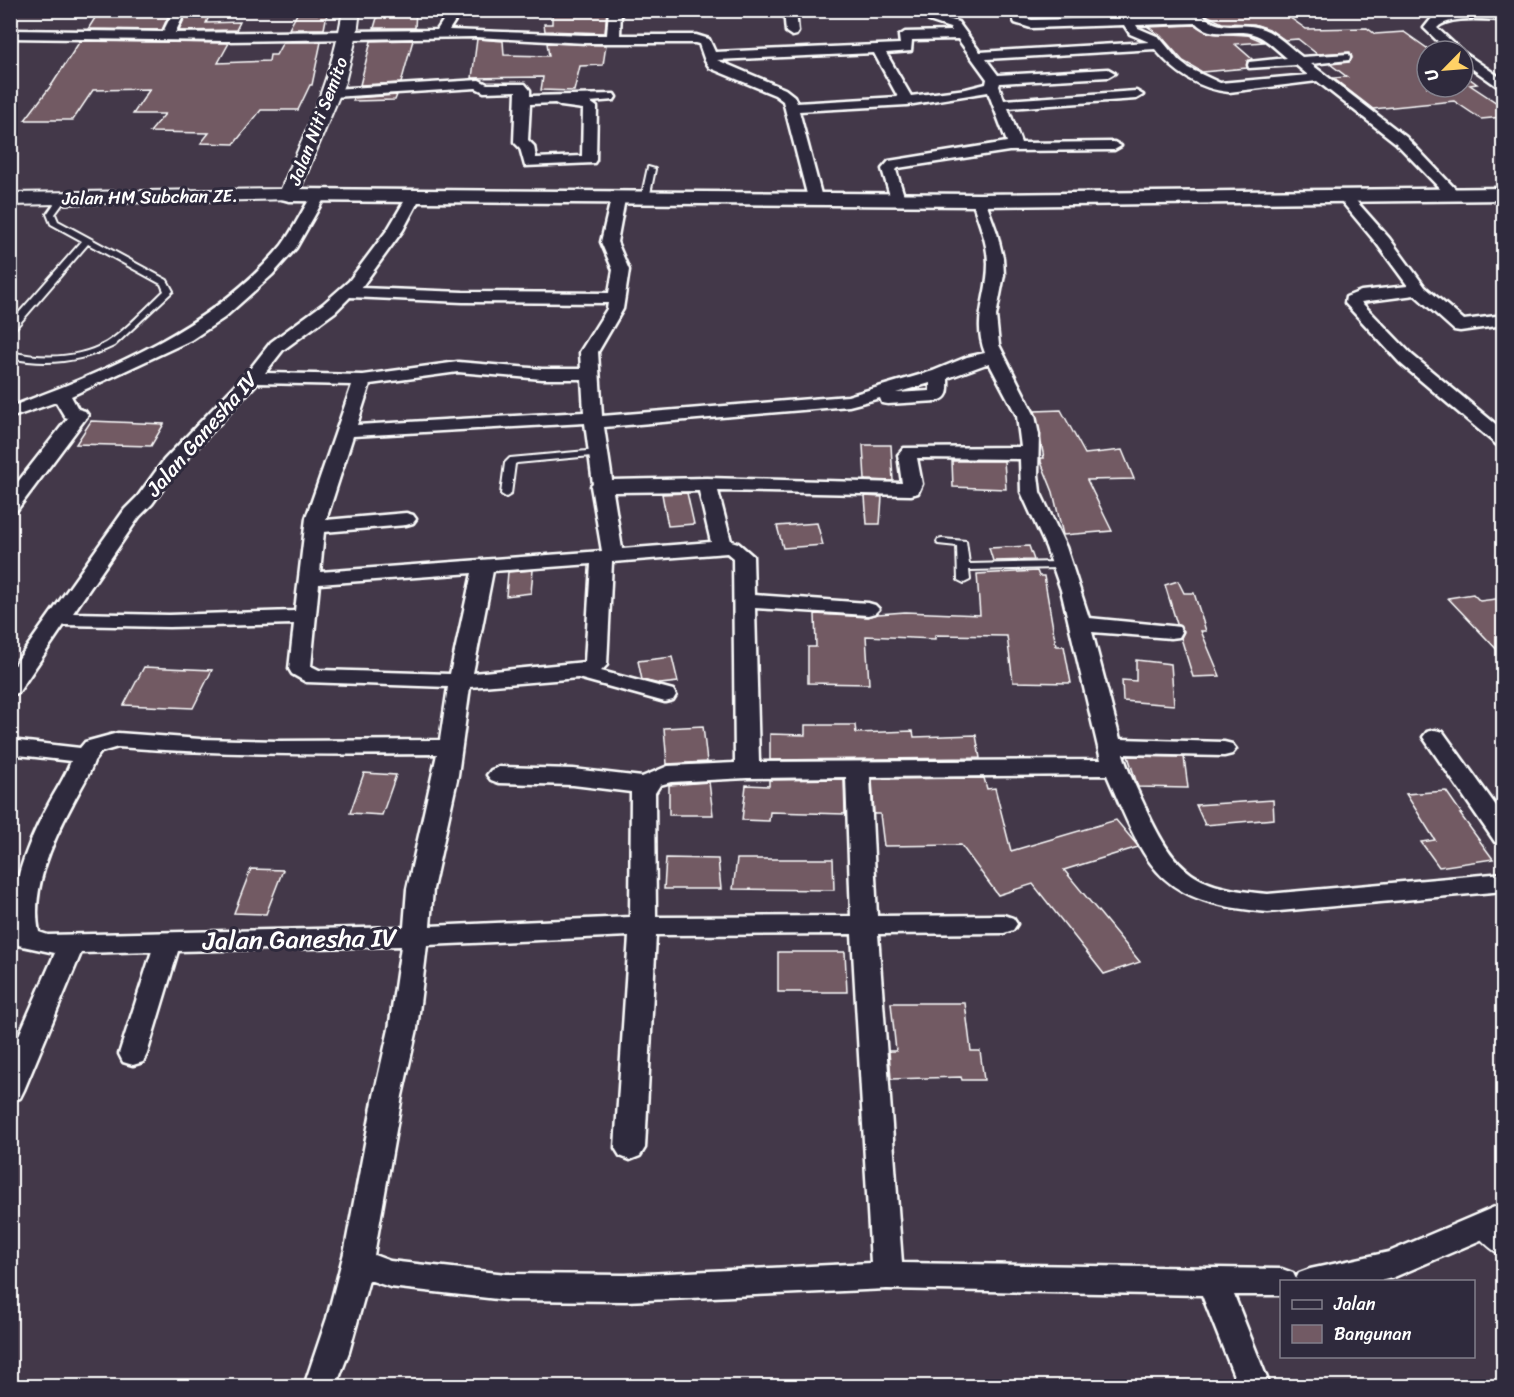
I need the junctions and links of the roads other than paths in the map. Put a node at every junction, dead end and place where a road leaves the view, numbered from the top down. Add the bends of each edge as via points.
1 (180, 10) edge
2 (352, 10) edge
3 (456, 10) edge
4 (615, 10) edge
5 (790, 10) edge
6 (929, 10) edge
7 (1014, 10) edge
8 (1454, 13) edge
9 (1195, 15) edge
10 (1503, 16) edge
11 (1128, 22) junction
12 (792, 32) dead end
13 (10, 33) edge
14 (440, 34) junction
15 (961, 35) junction
16 (167, 36) junction
17 (349, 36) junction
18 (613, 39) junction
19 (1440, 39) edge
20 (1158, 45) junction
21 (878, 49) junction
22 (710, 56) junction
23 (977, 56) junction
24 (1344, 57) dead end
25 (1301, 61) junction
26 (1254, 65) dead end
27 (1475, 65) edge
28 (1108, 73) dead end
29 (1321, 77) junction
30 (993, 82) junction
31 (1503, 87) edge
32 (333, 93) junction
33 (1136, 95) dead end
34 (609, 97) dead end
35 (561, 99) junction
36 (523, 100) junction
37 (907, 101) junction
38 (1000, 104) junction
39 (791, 107) junction
40 (1114, 146) dead end
41 (1009, 147) junction
42 (651, 169) dead end
43 (1503, 194) edge
44 (289, 195) junction
45 (1456, 196) junction
46 (318, 197) junction
47 (1345, 197) junction
48 (413, 198) junction
49 (815, 198) junction
50 (10, 199) edge
51 (62, 199) junction
52 (618, 199) junction
53 (645, 199) junction
54 (898, 199) junction
55 (979, 200) junction
56 (86, 241) junction
57 (1419, 290) junction
58 (348, 292) junction
59 (617, 298) junction
60 (1503, 320) edge
61 (10, 329) edge
62 (10, 355) edge
63 (996, 356) junction
64 (589, 374) junction
65 (252, 378) junction
66 (363, 380) junction
67 (61, 394) junction
68 (10, 413) edge
69 (594, 420) junction
70 (345, 431) junction
71 (1503, 441) edge
72 (598, 453) junction
73 (1031, 453) junction
74 (707, 484) junction
75 (601, 486) junction
76 (506, 494) dead end
77 (10, 506) edge
78 (406, 519) dead end
79 (315, 527) junction
80 (942, 542) dead end
81 (722, 547) junction
82 (607, 556) junction
83 (484, 565) junction
84 (1060, 565) junction
85 (964, 567) junction
86 (309, 579) junction
87 (964, 580) dead end
88 (744, 601) junction
89 (868, 609) dead end
90 (305, 617) junction
91 (59, 619) junction
92 (1079, 624) junction
93 (1171, 632) dead end
94 (583, 671) junction
95 (460, 681) junction
96 (10, 688) edge
97 (665, 695) dead end
98 (1435, 737) dead end
99 (10, 747) edge
100 (450, 747) junction
101 (1224, 749) dead end
102 (1113, 756) junction
103 (83, 760) junction
104 (858, 770) junction
105 (747, 771) junction
106 (499, 775) dead end
107 (646, 785) junction
108 (1503, 836) edge
109 (1503, 882) edge
110 (1004, 924) dead end
111 (864, 925) junction
112 (643, 926) junction
113 (416, 936) junction
114 (168, 942) junction
115 (72, 944) junction
116 (133, 1054) dead end
117 (10, 1090) edge
118 (630, 1148) dead end
119 (1492, 1221) edge
120 (1503, 1249) edge
121 (359, 1263) junction
122 (887, 1276) junction
123 (1315, 1280) edge
124 (1213, 1282) junction
125 (1280, 1282) edge
126 (320, 1386) edge
127 (1254, 1386) edge

1 - 16 street
2 - 17 main road, Jalan Niti Semito
3 - 14 street
4 - 18 street
5 - 12 street
6 - 15 street via 931,16 951,23
7 - 11 street via 1019,20 1031,24
8 - 10 street
8 - 19 street via 1432,24 1430,28
9 - 11 street
9 - 25 street via 1211,27 1259,31
11 - 20 street via 1134,31 1152,38
13 - 16 street
14 - 17 street
14 - 18 street
15 - 21 street via 905,36 906,48
15 - 23 street
16 - 17 street
17 - 32 main road, Jalan Niti Semito
18 - 22 street via 696,39 705,42
20 - 23 street
20 - 29 street via 1177,67 1217,87
21 - 22 street
21 - 37 street
22 - 39 street via 720,68 785,95
23 - 30 street
24 - 25 street
25 - 26 street
25 - 29 street
27 - 31 street
28 - 30 street
29 - 45 street via 1401,140
30 - 37 street via 975,92
30 - 38 street
32 - 36 street via 479,84 520,87
32 - 44 main road, Jalan Niti Semito
33 - 38 street
34 - 35 street
35 - 36 street
35 - 36 street via 590,106 589,160 530,163 527,147 521,141
37 - 39 street
38 - 41 street via 1015,141
39 - 49 street
40 - 41 street
41 - 54 street via 894,164 890,169
42 - 53 lane
43 - 45 street
44 - 46 street
44 - 51 main road, Jalan HM Subchan ZE.
45 - 47 street
46 - 48 street
46 - 67 street via 290,245 225,308 185,336
47 - 55 street
47 - 57 street
48 - 52 street
48 - 58 street, Jalan Ganesha IV via 395,230
49 - 53 street
49 - 54 street
50 - 51 main road, Jalan HM Subchan ZE.
51 - 56 lane via 51,219
52 - 53 street
52 - 59 street via 609,242 621,270
54 - 55 street
55 - 63 street via 995,254 987,321
56 - 61 lane
56 - 62 lane via 164,282 169,288 167,294 101,349 64,359
57 - 60 street via 1460,326
57 - 71 street via 1352,300 1406,359
58 - 59 street
58 - 65 street, Jalan Ganesha IV via 278,346
59 - 64 street via 615,309 595,340
63 - 69 street via 849,401
63 - 73 street via 1025,413 1031,430
64 - 66 street via 458,367
64 - 69 street
65 - 66 street
65 - 91 street, Jalan Ganesha IV via 171,464
66 - 70 street
67 - 68 street
67 - 77 street via 71,413 79,415
69 - 70 street
69 - 72 street
70 - 79 street
72 - 75 street
72 - 76 lane via 514,460 510,463
73 - 74 street via 911,452 907,455 912,484 909,489
73 - 84 street via 1029,484
74 - 75 street
74 - 81 street
75 - 82 street
78 - 79 street
79 - 86 street
80 - 85 lane via 962,543
81 - 82 street
81 - 88 street via 731,547 743,556
82 - 83 street
82 - 94 street via 596,665
83 - 86 street
83 - 95 street
84 - 85 lane
84 - 92 street
85 - 87 lane
86 - 90 street
88 - 89 street
88 - 105 street
90 - 91 street
90 - 95 street via 300,669 306,674
91 - 96 street, Jalan Ganesha IV
92 - 93 street
92 - 102 street
94 - 95 street
94 - 97 street
95 - 100 street
98 - 108 street
99 - 103 street via 73,754
100 - 103 street via 279,748 118,740 93,747
100 - 113 street via 420,889
101 - 102 street
102 - 104 street
102 - 109 street via 1159,859 1184,884 1207,895 1235,902 1269,903
103 - 115 street, Jalan Ganesha IV via 36,860 23,912 27,938 48,944
104 - 105 street
104 - 111 street
105 - 107 street via 668,774
106 - 107 street via 573,777
107 - 112 street
110 - 111 street
111 - 112 street
111 - 122 street
112 - 113 street
112 - 118 street
113 - 114 street, Jalan Ganesha IV
113 - 121 street, Jalan Ganesha IV via 405,1018
114 - 115 street, Jalan Ganesha IV
114 - 116 street
115 - 117 street
119 - 120 lane
119 - 123 street via 1392,1265
121 - 122 street via 390,1274 507,1287 626,1288
121 - 126 street, Jalan Ganesha IV
122 - 124 street
124 - 125 street
124 - 127 street

